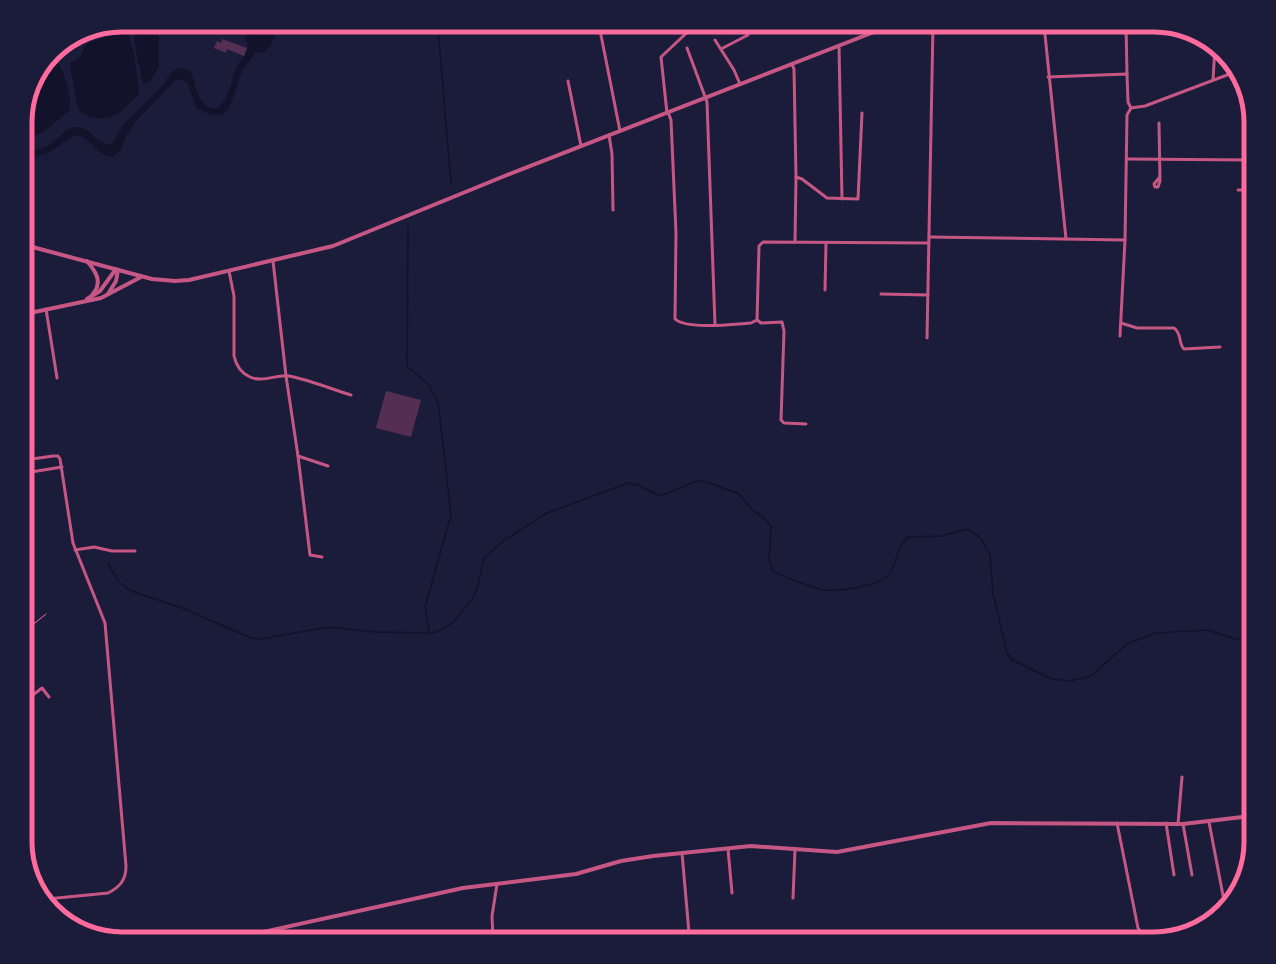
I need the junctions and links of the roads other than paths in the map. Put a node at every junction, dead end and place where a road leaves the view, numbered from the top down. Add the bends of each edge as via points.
1 (600, 32) edge
2 (686, 32) edge
3 (874, 32) edge
4 (933, 32) edge
5 (1045, 32) edge
6 (1126, 32) edge
7 (748, 35) dead end
8 (715, 40) dead end
9 (839, 46) junction
10 (687, 48) dead end
11 (721, 49) junction
12 (1215, 55) edge
13 (792, 64) junction
14 (1230, 74) edge
15 (1127, 75) junction
16 (1048, 77) junction
17 (1213, 80) junction
18 (568, 81) dead end
19 (740, 84) junction
20 (706, 97) junction
21 (1131, 108) junction
22 (668, 112) junction
23 (862, 113) dead end
24 (1159, 123) dead end
25 (620, 131) junction
26 (609, 135) junction
27 (581, 146) junction
28 (1127, 159) junction
29 (1159, 159) junction
30 (1244, 160) edge
31 (796, 177) junction
32 (1159, 178) dead end
33 (1238, 190) dead end
34 (1244, 190) edge
35 (842, 199) junction
36 (613, 210) dead end
37 (929, 237) junction
38 (1066, 239) junction
39 (1125, 240) junction
40 (795, 242) junction
41 (826, 243) junction
42 (929, 243) junction
43 (32, 247) edge
44 (273, 260) junction
45 (87, 261) junction
46 (117, 269) junction
47 (229, 271) junction
48 (141, 277) junction
49 (825, 290) dead end
50 (881, 294) dead end
51 (928, 295) junction
52 (106, 296) junction
53 (91, 297) junction
54 (83, 301) junction
55 (46, 309) junction
56 (32, 312) edge
57 (756, 320) junction
58 (1121, 323) junction
59 (715, 325) junction
60 (1120, 336) dead end
61 (927, 338) dead end
62 (1220, 347) dead end
63 (286, 376) junction
64 (57, 378) dead end
65 (351, 395) dead end
66 (806, 424) dead end
67 (298, 456) junction
68 (32, 459) edge
69 (328, 466) dead end
70 (62, 467) junction
71 (32, 472) edge
72 (75, 550) junction
73 (135, 551) dead end
74 (322, 557) dead end
75 (32, 696) edge
76 (49, 697) dead end
77 (1182, 777) dead end
78 (1244, 817) edge
79 (1209, 822) junction
80 (1117, 823) junction
81 (1166, 823) junction
82 (1181, 824) junction
83 (728, 849) junction
84 (795, 850) junction
85 (682, 853) junction
86 (1174, 874) dead end
87 (1192, 875) dead end
88 (497, 884) junction
89 (732, 893) dead end
90 (52, 898) edge
91 (793, 898) dead end
92 (1224, 899) edge
93 (263, 932) edge
94 (493, 932) edge
95 (689, 932) edge
96 (1141, 932) edge

1 - 25 street
2 - 22 street via 661,58
3 - 9 street
4 - 37 street
5 - 16 street
6 - 15 street
7 - 11 street
8 - 11 street
9 - 13 street
9 - 35 street
10 - 20 street
11 - 19 street
12 - 17 street
13 - 19 street
13 - 31 street
14 - 17 street
15 - 16 street
15 - 21 street via 1127,99
16 - 38 street
17 - 21 street via 1145,106
18 - 27 street
19 - 20 street
20 - 22 street
20 - 59 street
21 - 28 street via 1127,115
22 - 25 street
22 - 59 street via 671,120 674,175 675,316 684,324
23 - 35 street via 859,197 857,200
24 - 29 street
25 - 26 street
26 - 27 street
26 - 36 street
27 - 44 street via 333,246
28 - 29 street
28 - 39 street
29 - 30 street
29 - 32 street
31 - 35 street via 827,198
31 - 40 street
33 - 34 street
37 - 38 street
37 - 42 street
38 - 39 street
39 - 58 street
40 - 41 street
40 - 57 street via 766,241 759,246
41 - 42 street
41 - 49 street
42 - 51 street
43 - 45 street
44 - 47 street
44 - 63 street
45 - 46 street
45 - 53 street via 99,281
46 - 48 street
46 - 52 street via 116,281
46 - 53 street via 100,292
47 - 48 street via 175,281
47 - 63 street via 234,296 234,351 237,364 246,375 254,378
48 - 52 street
50 - 51 street
51 - 61 street
52 - 54 street
53 - 54 street
54 - 55 street
55 - 56 street
55 - 64 street
57 - 59 street via 751,323
57 - 66 street via 783,323 781,420 784,423
58 - 60 street
58 - 62 street via 1143,329 1174,328 1184,349
63 - 65 street
63 - 67 street
67 - 69 street
67 - 74 street via 310,555
68 - 70 street via 58,456
70 - 71 street
70 - 72 street
72 - 73 street via 94,547 112,551
72 - 90 street via 105,623 126,873 117,889 108,893
75 - 76 street via 42,688
77 - 82 street
78 - 79 street
79 - 82 street
79 - 92 street
80 - 81 street
80 - 84 street via 991,823 856,850
80 - 96 street
81 - 82 street
81 - 86 street
82 - 87 street
83 - 84 street via 751,846
83 - 85 street
83 - 89 street
84 - 91 street
85 - 88 street via 621,861 576,874
85 - 95 street
88 - 93 street via 463,888
88 - 94 street via 492,916

